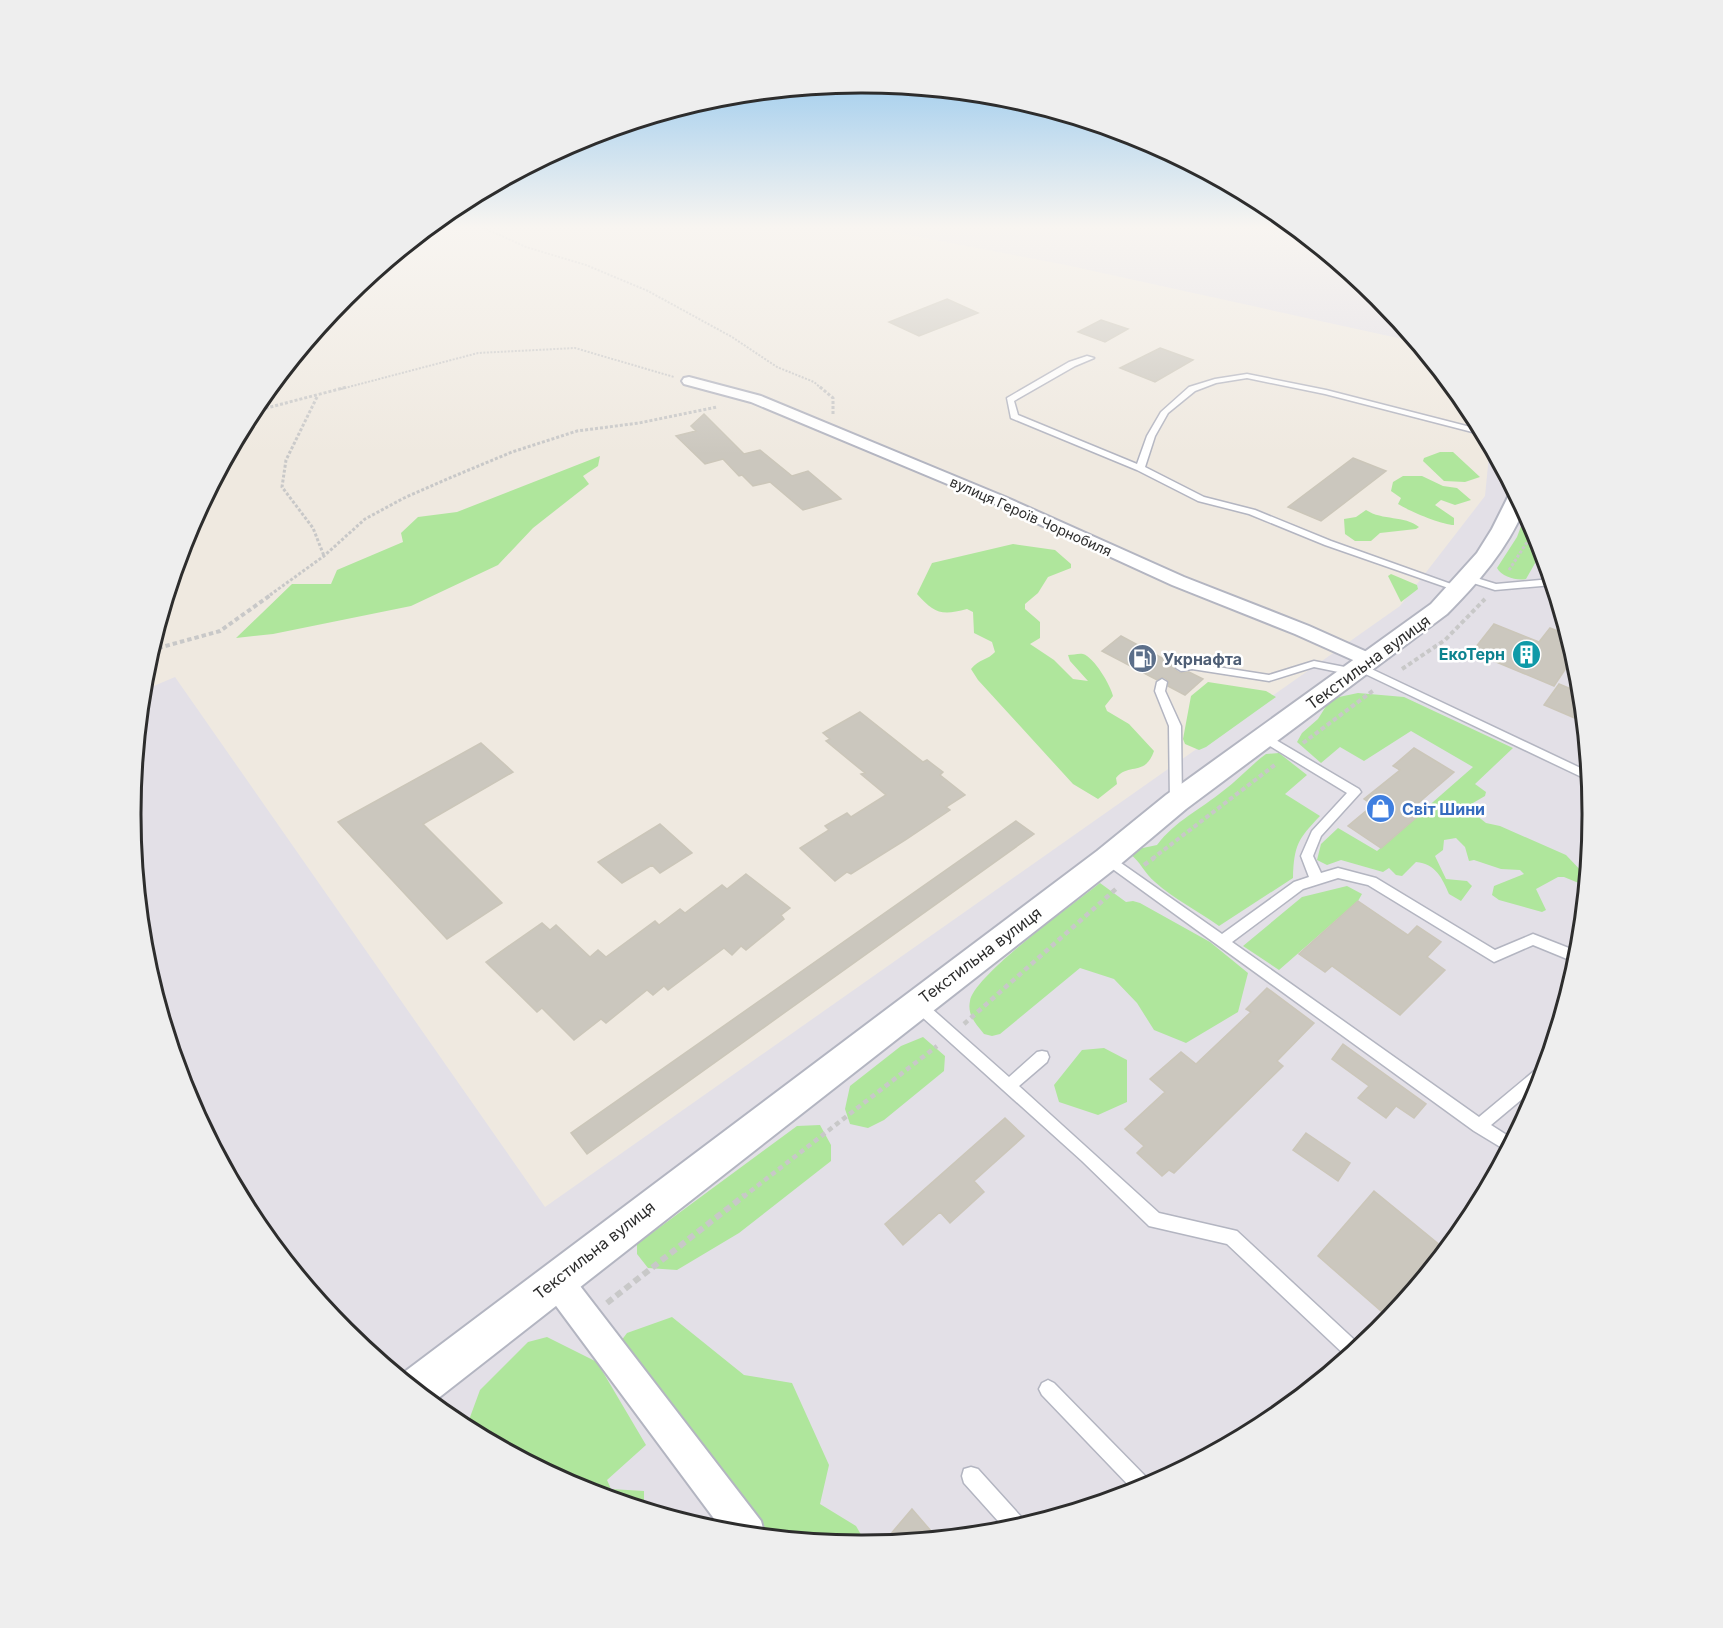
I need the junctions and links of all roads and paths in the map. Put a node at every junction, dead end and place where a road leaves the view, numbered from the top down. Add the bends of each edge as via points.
1 (668, 302) edge
2 (1090, 358) dead end
3 (689, 381) joint
4 (318, 396) junction
5 (756, 399) junction
6 (265, 409) edge
7 (1471, 430) edge
8 (832, 432) junction
9 (1140, 468) junction
10 (1513, 507) edge
11 (324, 556) junction
12 (1544, 583) edge
13 (1465, 584) junction
14 (160, 648) edge
15 (1181, 668) dead end
16 (1367, 670) junction
17 (1162, 682) dead end
18 (1277, 745) junction
19 (1581, 773) edge
20 (1176, 802) junction
21 (1119, 867) junction
22 (1317, 880) junction
23 (1223, 942) junction
24 (1569, 954) edge
25 (916, 1003) junction
26 (952, 1035) junction
27 (1042, 1056) dead end
28 (1530, 1083) edge
29 (1009, 1086) junction
30 (1479, 1126) junction
31 (1504, 1141) edge
32 (556, 1280) junction
33 (585, 1320) junction
34 (1348, 1346) edge
35 (421, 1384) edge
36 (1048, 1389) dead end
37 (970, 1476) dead end
38 (1137, 1480) edge
39 (1010, 1519) edge
40 (741, 1524) edge

1 - 8 path via 777,367 814,382 833,398
2 - 9 lane via 1010,399 1014,416
3 - 4 path via 575,348 478,352
3 - 5 street, вулиця Героїв Чорнобиля
4 - 6 path
4 - 11 path via 285,460 282,487 313,528
5 - 8 street, вулиця Героїв Чорнобиля
5 - 11 path via 639,423 577,431 512,452 365,519
7 - 9 lane via 1326,392 1246,376 1192,389 1165,412 1151,436
8 - 16 street, вулиця Героїв Чорнобиля via 1302,630
9 - 13 lane via 1201,499 1252,512 1328,543
10 - 13 street, Текстильна вулиця via 1500,536
11 - 14 path via 220,632
12 - 13 lane via 1496,587
13 - 16 street, Текстильна вулиця
15 - 16 lane via 1192,666 1269,678 1314,664
16 - 18 street, Текстильна вулиця
16 - 18 path
16 - 19 lane
17 - 20 lane via 1160,691 1175,726
18 - 20 street, Текстильна вулиця
18 - 21 path
18 - 22 lane via 1355,792 1316,834 1307,856
20 - 21 street, Текстильна вулиця
21 - 23 lane
21 - 25 street, Текстильна вулиця
21 - 26 path
22 - 23 lane via 1299,885
22 - 24 lane via 1338,873 1372,881 1494,956 1533,939
23 - 30 lane
25 - 26 lane
25 - 32 street, Текстильна вулиця
26 - 29 lane
26 - 33 path
27 - 29 lane
28 - 30 lane
29 - 34 lane via 1155,1220 1231,1237
30 - 31 lane
32 - 33 street
32 - 35 street, Текстильна вулиця
33 - 40 street
36 - 38 lane
37 - 39 lane

